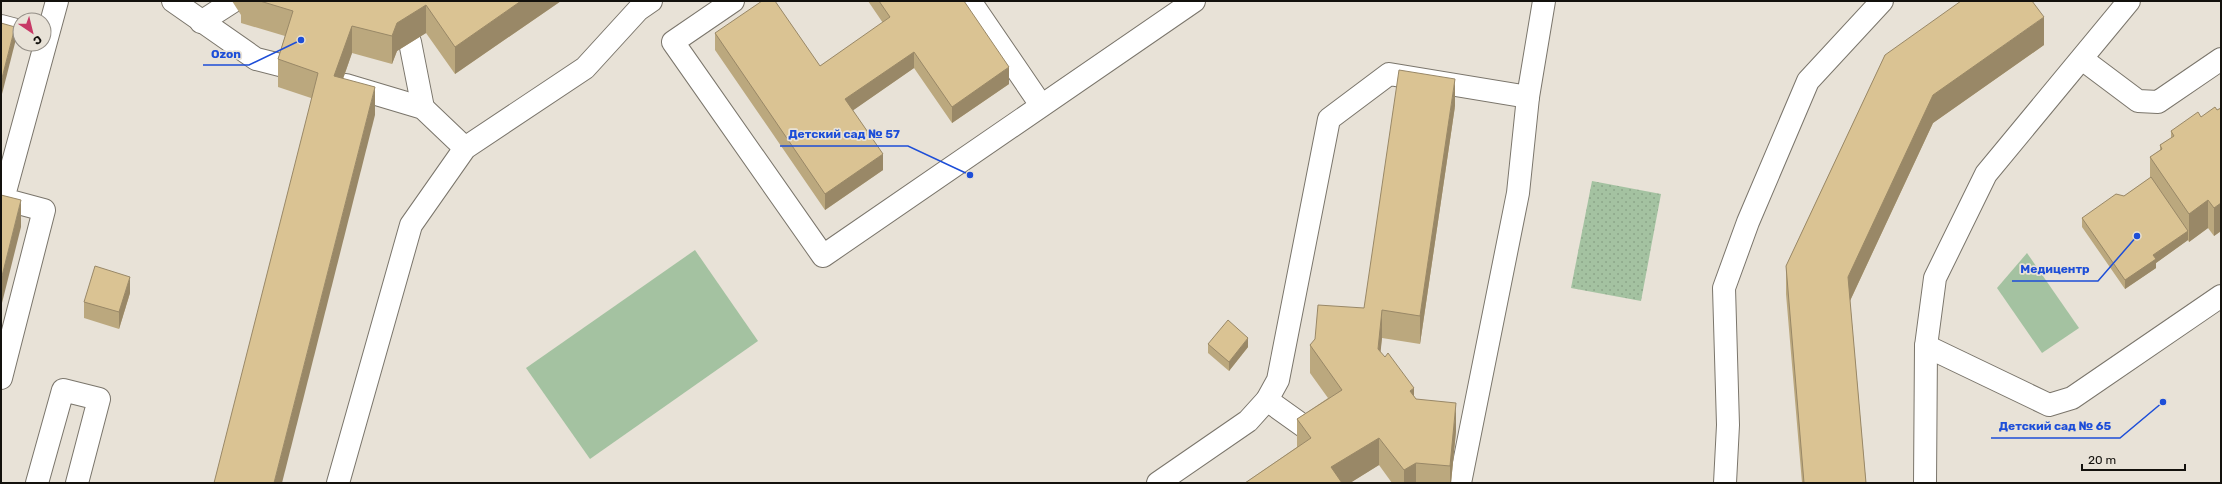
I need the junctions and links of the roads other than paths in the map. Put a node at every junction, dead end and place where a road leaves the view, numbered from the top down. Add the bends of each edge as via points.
1 (57, 1) edge
2 (173, 1) edge
3 (651, 1) edge
4 (733, 1) edge
5 (970, 1) edge
6 (1194, 1) edge
7 (1544, 1) edge
8 (1882, 1) edge
9 (2129, 1) edge
10 (232, 2) edge
11 (52, 18) edge
12 (201, 22) junction
13 (1, 26) edge
14 (12, 29) edge
15 (410, 42) dead end
16 (42, 52) edge
17 (2082, 59) junction
18 (2221, 59) edge
19 (284, 66) edge
20 (341, 83) edge
21 (1528, 97) junction
22 (1041, 105) junction
23 (423, 108) junction
24 (465, 148) junction
25 (2, 199) edge
26 (2221, 296) edge
27 (1926, 346) junction
28 (1, 378) edge
29 (1267, 400) junction
30 (1316, 435) edge
31 (38, 483) edge
32 (77, 483) edge
33 (338, 483) edge
34 (1158, 483) edge
35 (1460, 483) edge
36 (1725, 483) edge
37 (1925, 483) edge

1 - 11 lane
2 - 12 lane
3 - 24 lane via 638,10 585,68
4 - 22 lane via 674,42 823,256
5 - 22 lane
6 - 22 lane
7 - 21 lane
8 - 36 lane via 1808,81 1748,222 1724,288 1728,425
9 - 17 lane
10 - 12 lane
12 - 19 lane via 256,59
13 - 14 lane
15 - 23 lane
16 - 25 lane
17 - 18 lane via 2138,101 2158,102
17 - 27 lane via 1986,174 1934,278
20 - 23 lane
21 - 29 lane via 1389,74 1329,119 1278,380
21 - 35 lane via 1518,193
23 - 24 lane
24 - 33 lane via 411,225
25 - 28 lane via 44,210
26 - 27 lane via 2072,398 2050,405
27 - 37 lane
29 - 30 lane
29 - 34 lane via 1248,421
31 - 32 lane via 63,390 99,399

